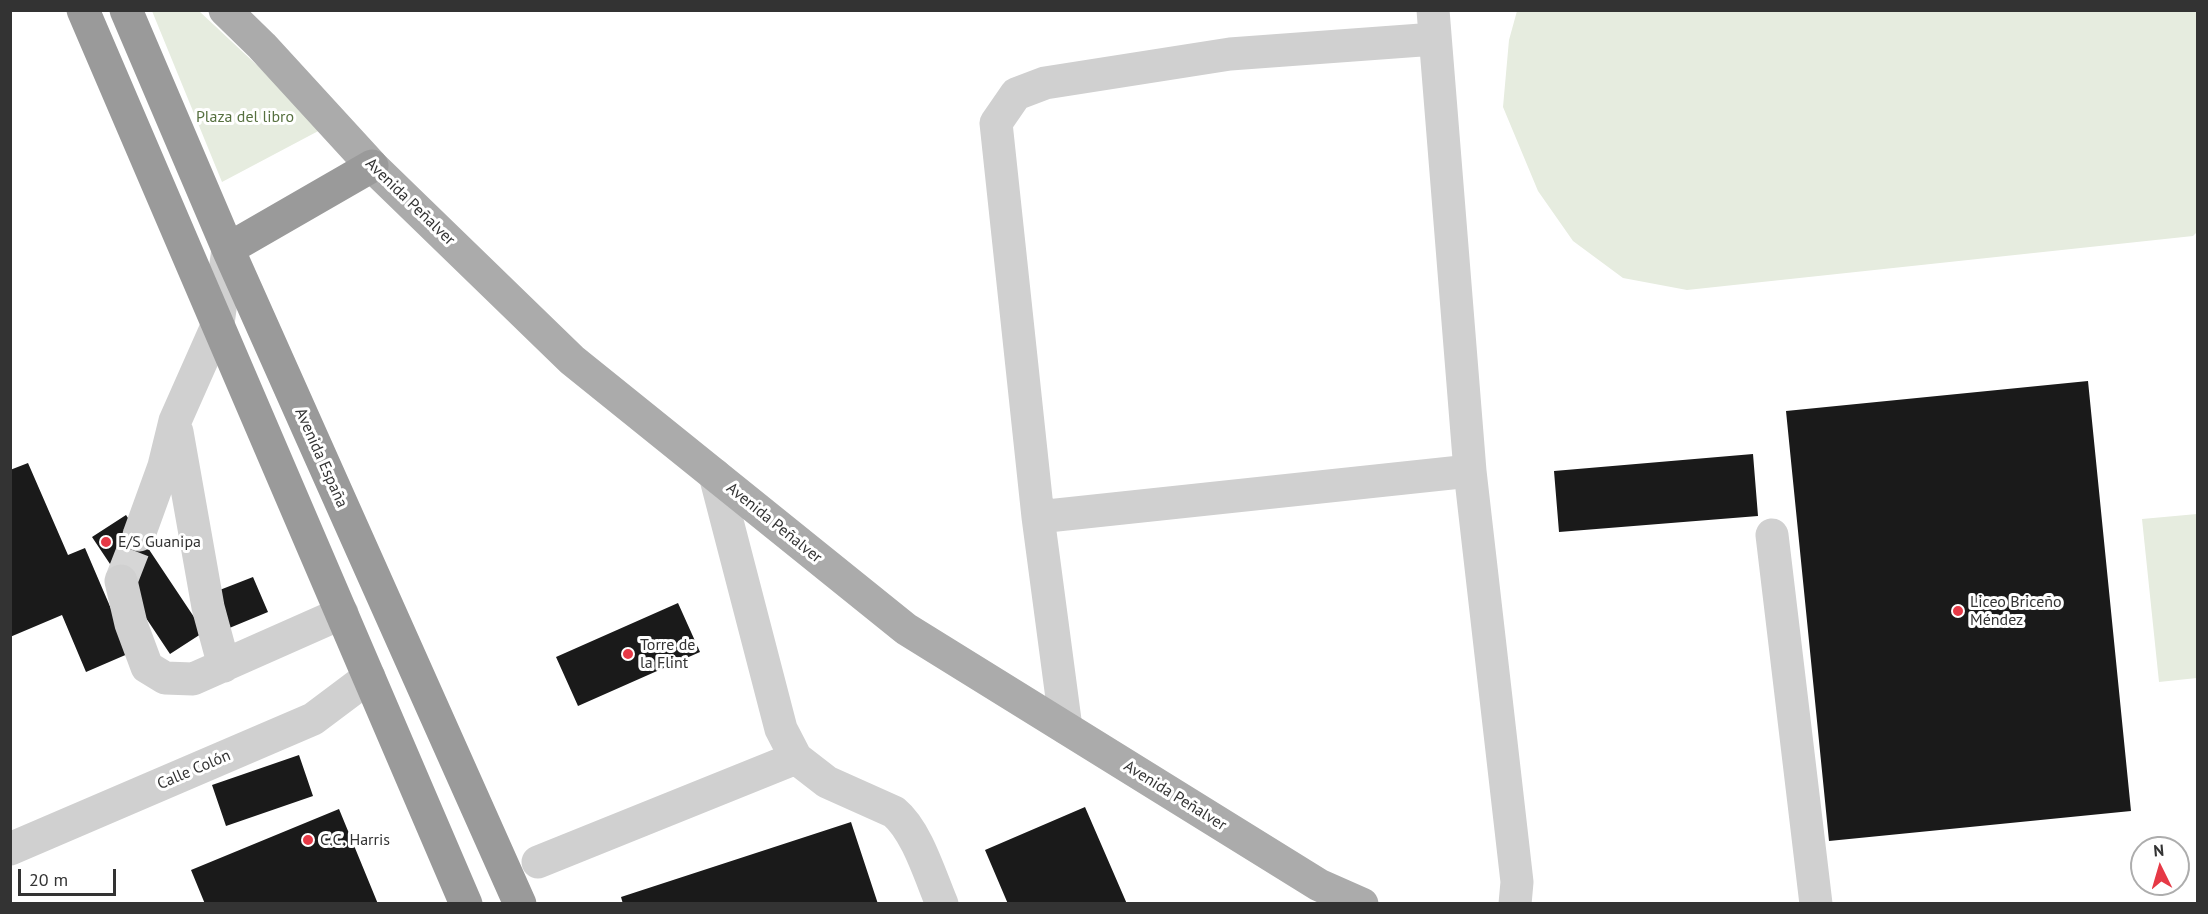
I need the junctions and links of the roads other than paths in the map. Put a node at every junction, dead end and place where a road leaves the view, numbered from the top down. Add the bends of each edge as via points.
1 (83, 10) edge
2 (126, 10) edge
3 (225, 10) edge
4 (234, 10) edge
5 (1434, 25) edge
6 (262, 46) junction
7 (372, 166) junction
8 (228, 249) junction
9 (218, 324) junction
10 (175, 421) junction
11 (1470, 471) junction
12 (715, 475) junction
13 (1038, 518) junction
14 (139, 535) tunnel mouth
15 (1772, 535) dead end
16 (121, 581) tunnel mouth
17 (342, 613) junction
18 (224, 666) junction
19 (369, 677) junction
20 (1066, 728) junction
21 (796, 758) junction
22 (10, 849) edge
23 (538, 862) dead end
24 (1322, 894) edge
25 (466, 903) edge
26 (520, 903) edge
27 (942, 903) edge
28 (1362, 903) edge
29 (1515, 903) edge
30 (1816, 903) edge

1 - 9 highway
2 - 8 highway, Avenida España
3 - 6 main road
4 - 6 main road
5 - 11 street
5 - 13 street via 1045,83 1016,94 996,123
6 - 7 main road, Avenida Peñalver
7 - 8 highway
7 - 12 main road, Avenida Peñalver via 572,360
8 - 9 street
8 - 26 highway, Avenida España
9 - 10 street
9 - 17 highway
10 - 14 street via 164,466
10 - 18 street via 208,607
11 - 13 street
11 - 29 street via 1517,882
12 - 20 main road, Avenida Peñalver via 906,629
12 - 21 street via 781,729
13 - 20 street
15 - 30 street
16 - 18 street via 147,667 165,678 193,679
17 - 18 street
17 - 19 highway
19 - 22 street, Calle Colón via 313,720
19 - 25 highway
20 - 24 main road, Avenida Peñalver
21 - 23 street
21 - 27 street via 827,782 903,819
24 - 28 main road, Avenida Peñalver

